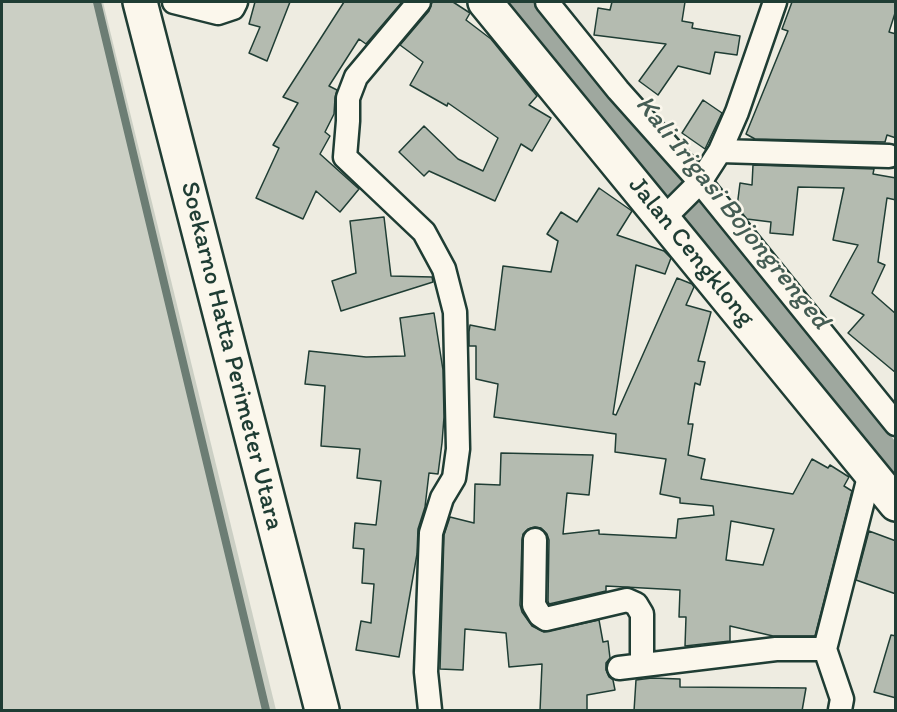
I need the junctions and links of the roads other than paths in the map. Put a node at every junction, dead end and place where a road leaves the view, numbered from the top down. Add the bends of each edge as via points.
1 (140, 2) edge
2 (174, 2) edge
3 (236, 2) edge
4 (419, 2) edge
5 (485, 2) edge
6 (547, 2) edge
7 (775, 2) edge
8 (720, 151) junction
9 (889, 156) dead end
10 (697, 186) junction
11 (667, 216) junction
12 (896, 424) edge
13 (870, 473) junction
14 (896, 504) edge
15 (535, 540) dead end
16 (825, 649) junction
17 (642, 665) junction
18 (619, 668) dead end
19 (322, 711) edge
20 (430, 711) edge
21 (840, 711) edge

1 - 19 main road, Soekarno Hatta Perimeter Utara
2 - 3 street via 218,13 233,8
4 - 20 street via 356,77 348,98 345,157 424,232 444,269 455,312 459,449 454,478 442,498 431,533 426,672
5 - 11 main road, Jalan Cengklong
6 - 10 street
7 - 8 street
8 - 9 street
8 - 10 street
10 - 11 street
10 - 12 street
11 - 13 main road, Jalan Cengklong
13 - 14 main road, Jalan Cengklong
13 - 16 street
15 - 17 street via 534,605 540,615 546,619 627,600 636,604 642,614
16 - 17 street via 776,650
16 - 21 street via 842,699
17 - 18 street

